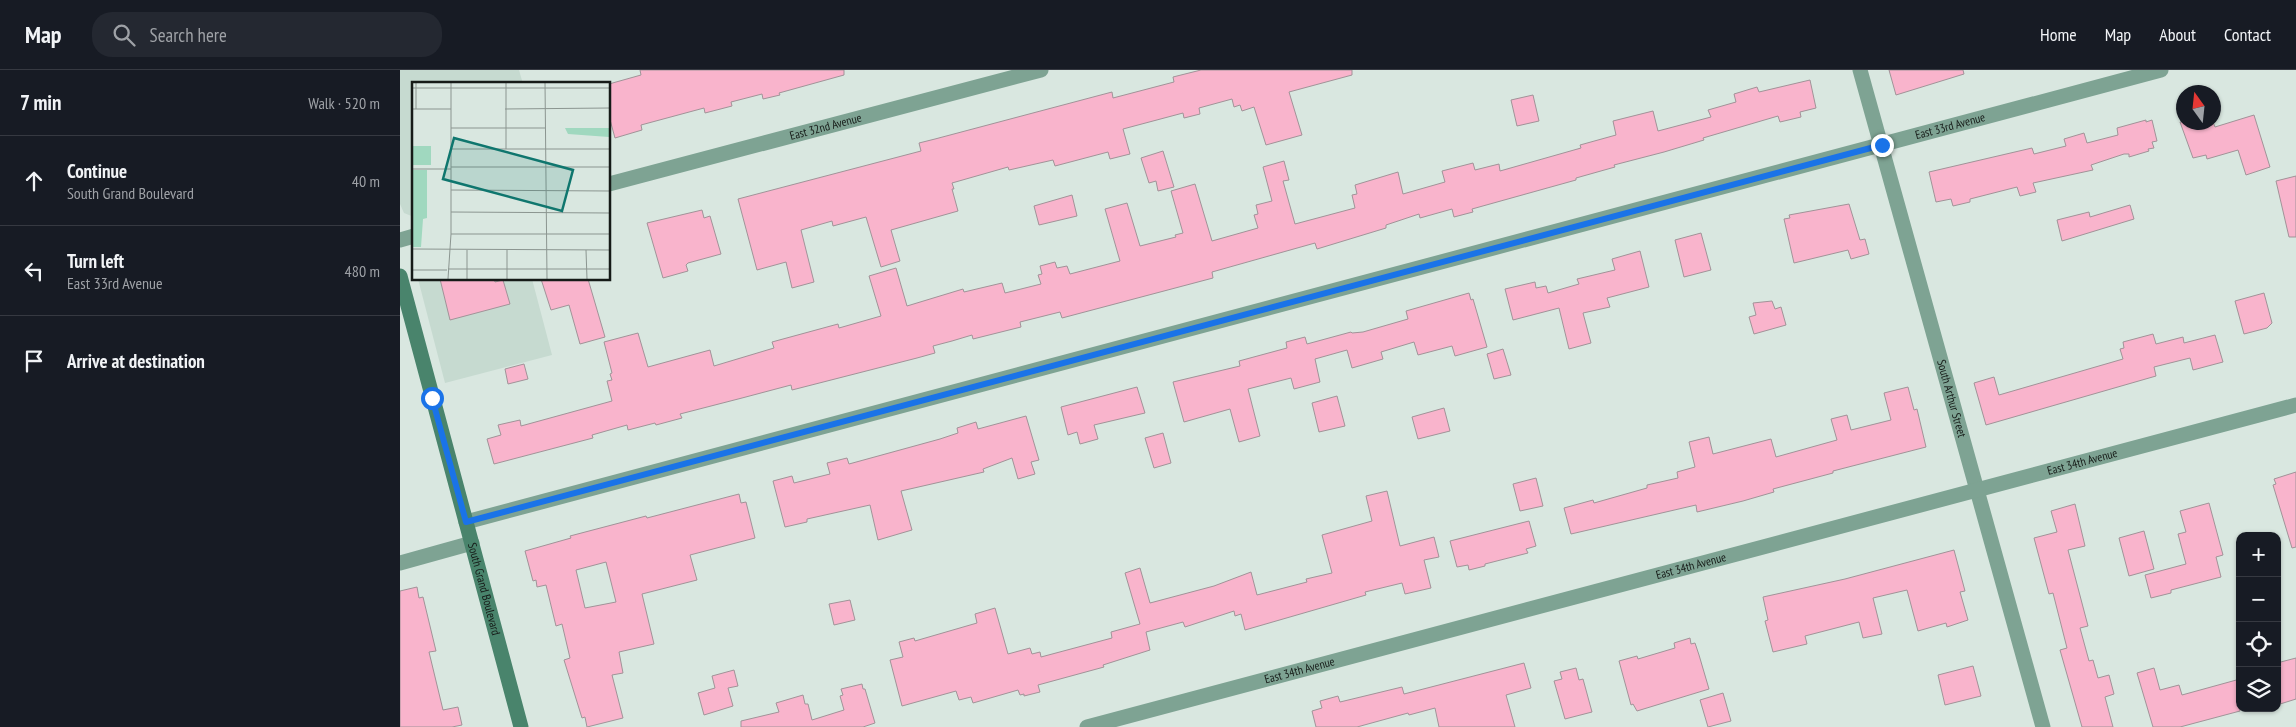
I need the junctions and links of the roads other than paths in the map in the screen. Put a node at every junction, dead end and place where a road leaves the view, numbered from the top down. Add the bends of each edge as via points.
1 (1041, 70) edge
2 (1860, 70) edge
3 (2161, 70) edge
4 (1882, 145) junction
5 (610, 184) edge
6 (400, 276) edge
7 (2296, 405) edge
8 (1978, 490) junction
9 (466, 522) junction
10 (472, 544) junction
11 (400, 563) edge
12 (521, 727) edge
13 (1087, 727) edge
14 (2043, 727) edge

1 - 5 street, East 32nd Avenue
2 - 4 street, South Arthur Street
3 - 4 street, East 33rd Avenue
4 - 8 street, South Arthur Street
4 - 9 street, East 33rd Avenue
6 - 9 main road, South Grand Boulevard
7 - 8 street, East 34th Avenue
8 - 13 street, East 34th Avenue
8 - 14 street, South Arthur Street
9 - 10 main road, South Grand Boulevard
10 - 11 street
10 - 12 main road, South Grand Boulevard

